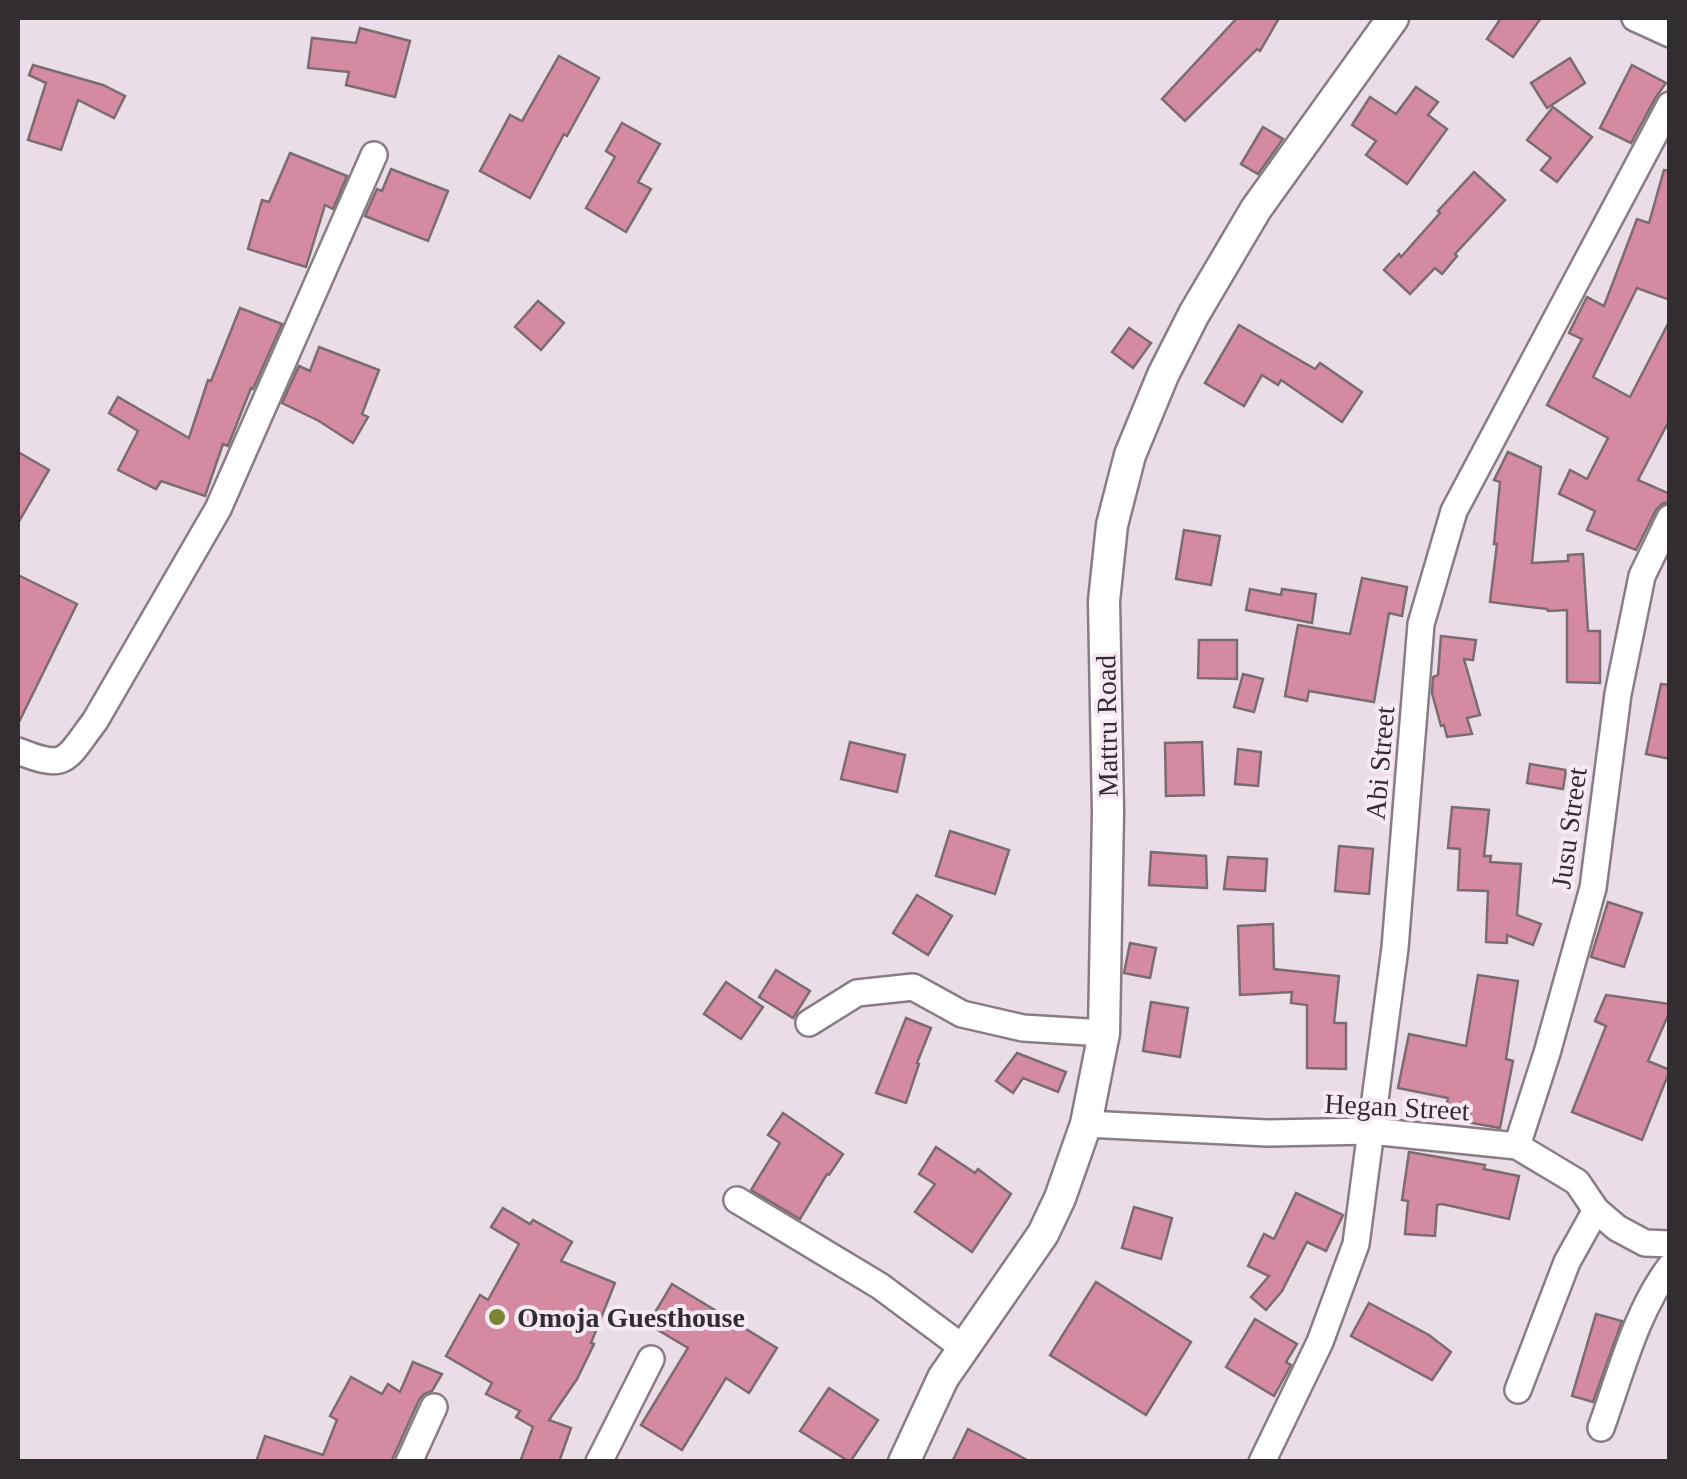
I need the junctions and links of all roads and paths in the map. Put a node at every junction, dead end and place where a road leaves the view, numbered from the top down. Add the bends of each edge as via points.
1 (1393, 18) edge
2 (1635, 18) edge
3 (1670, 34) edge
4 (1670, 105) edge
5 (374, 155) dead end
6 (1670, 518) edge
7 (18, 751) edge
8 (809, 1023) dead end
9 (1104, 1033) junction
10 (1086, 1124) junction
11 (1372, 1131) junction
12 (1517, 1146) junction
13 (737, 1200) dead end
14 (1596, 1210) junction
15 (1670, 1244) edge
16 (1670, 1267) edge
17 (962, 1348) junction
18 (652, 1359) dead end
19 (1518, 1390) dead end
20 (434, 1407) dead end
21 (1601, 1428) dead end
22 (408, 1462) edge
23 (599, 1462) edge
24 (904, 1462) edge
25 (1262, 1462) edge

1 - 9 main road, Mattru Road via 1256,209 1186,329 1130,454 1112,525 1104,601
2 - 3 street
4 - 11 street, Abi Street via 1454,510 1421,624 1395,948
5 - 7 street via 218,509 95,721 59,762
6 - 12 street, Jusu Street via 1642,576 1618,694 1592,888
8 - 9 street via 857,993 913,987 978,1018
9 - 10 main road, Mattru Road
10 - 11 street, Hegan Street
10 - 17 main road, Mattru Road via 1042,1234
11 - 12 street, Hegan Street
11 - 25 street, Abi Street via 1356,1244 1320,1342
12 - 14 street, Hegan Street via 1577,1182
13 - 17 street via 880,1286
14 - 15 street, Hegan Street via 1645,1243
14 - 19 street via 1567,1262
16 - 21 street via 1642,1316
17 - 24 main road, Mattru Road
18 - 23 street
20 - 22 street

